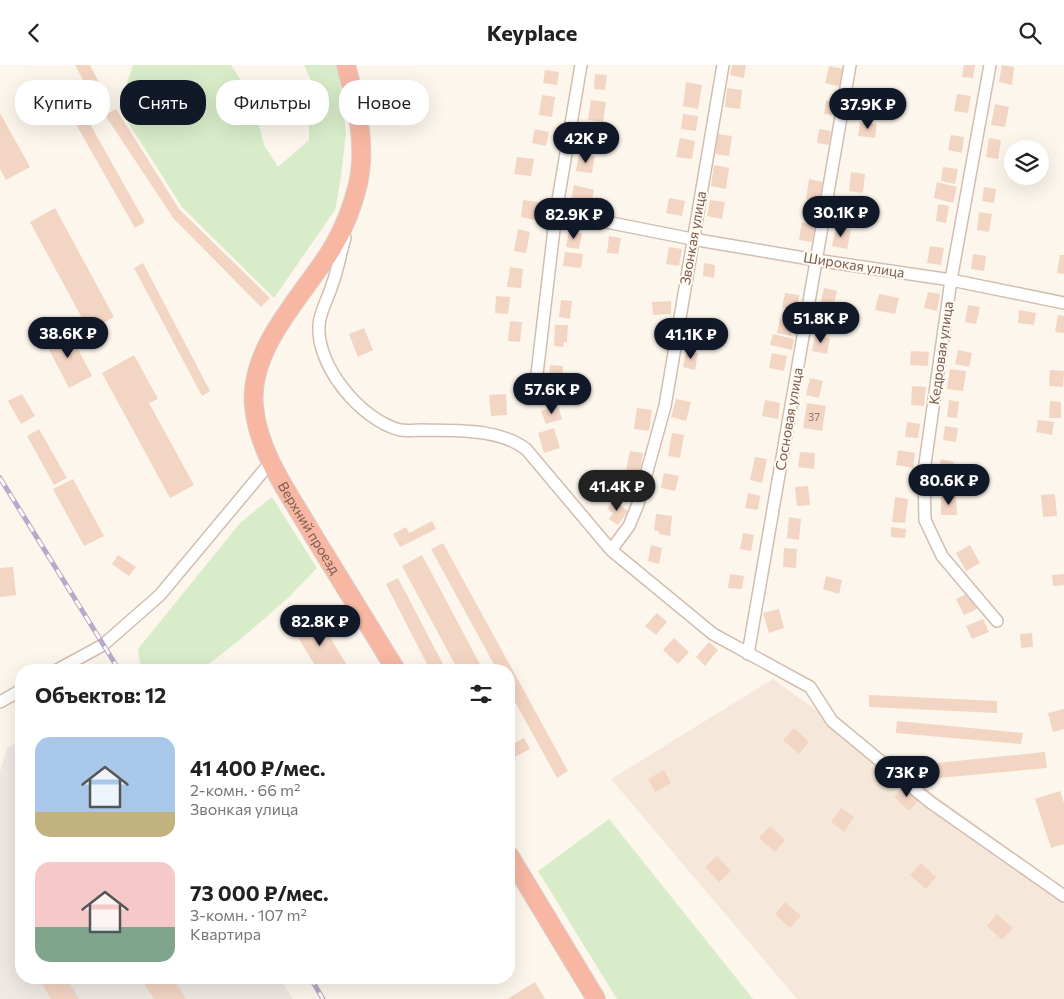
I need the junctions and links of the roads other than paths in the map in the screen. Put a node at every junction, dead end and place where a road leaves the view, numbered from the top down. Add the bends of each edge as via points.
1 (346, 65) edge
2 (581, 65) edge
3 (723, 65) edge
4 (850, 65) edge
5 (990, 65) edge
6 (556, 213) junction
7 (342, 229) junction
8 (692, 239) junction
9 (816, 260) junction
10 (951, 280) junction
11 (1064, 303) edge
12 (537, 374) dead end
13 (270, 463) junction
14 (611, 551) junction
15 (997, 621) dead end
16 (748, 654) junction
17 (68, 664) edge
18 (392, 664) edge
19 (15, 693) edge
20 (0, 702) edge
21 (515, 865) edge
22 (1064, 897) edge
23 (596, 999) edge

1 - 7 highway, Верхний проезд via 362,143 358,184
2 - 6 street
3 - 8 street, Звонкая улица
4 - 9 street, Сосновая улица
5 - 10 street, Кедровая улица
6 - 8 street, Широкая улица
6 - 12 street
7 - 13 highway, Верхний проезд via 276,331 260,362 254,404
7 - 14 street via 346,235 319,325 325,358 344,389 370,415 401,430 474,431 518,443
8 - 9 street, Широкая улица
8 - 14 street, Звонкая улица via 665,406 638,504 629,526
9 - 10 street, Широкая улица
9 - 16 street, Сосновая улица
10 - 11 street, Широкая улица
10 - 15 street, Кедровая улица via 924,471 925,520 942,556
13 - 17 street via 160,595 103,645
13 - 18 highway, Верхний проезд
14 - 16 street via 713,634
16 - 22 street via 810,687 832,721 930,802
19 - 20 street
21 - 23 highway

